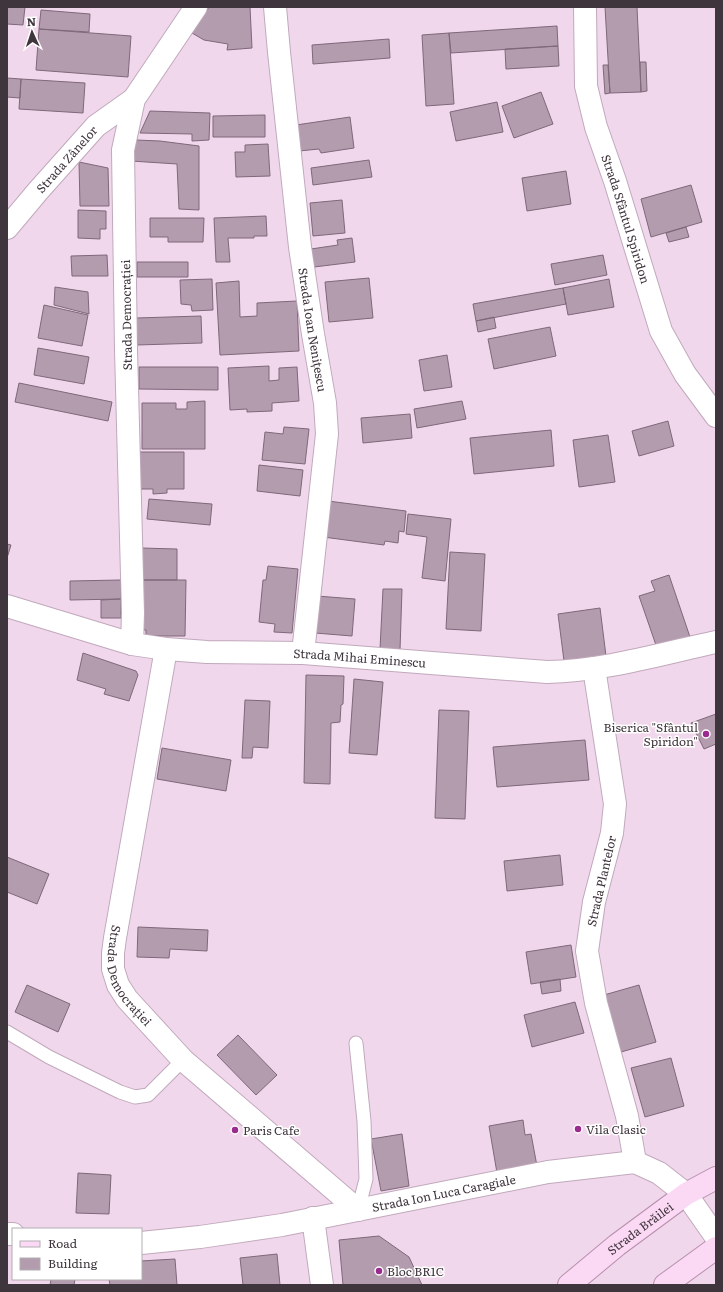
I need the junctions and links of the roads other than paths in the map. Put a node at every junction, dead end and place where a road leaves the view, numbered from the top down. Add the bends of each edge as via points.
1 (196, 7) edge
2 (275, 7) edge
3 (585, 7) edge
4 (134, 99) junction
5 (7, 228) edge
6 (716, 416) edge
7 (7, 606) edge
8 (716, 642) edge
9 (132, 644) junction
10 (166, 649) junction
11 (303, 653) junction
12 (594, 668) junction
13 (7, 1032) edge
14 (356, 1043) dead end
15 (183, 1060) junction
16 (636, 1162) junction
17 (716, 1178) edge
18 (686, 1194) junction
19 (358, 1210) junction
20 (313, 1218) junction
21 (716, 1237) edge
22 (142, 1243) edge
23 (716, 1248) edge
24 (322, 1285) edge
25 (569, 1285) edge
26 (665, 1285) edge

1 - 4 street, Strada Democrației
2 - 11 street, Strada Ioan Nenițescu via 300,247 325,403 327,434
3 - 6 street, Strada Sfântul Spiridon via 586,86 596,127 661,331 684,374
4 - 5 street, Strada Zânelor via 96,126
4 - 9 street, Strada Democrației via 123,150
7 - 9 street, Strada Mihai Eminescu
8 - 12 street, Strada Mihai Eminescu
9 - 10 street, Strada Mihai Eminescu
10 - 11 street, Strada Mihai Eminescu
10 - 15 street, Strada Democrației via 115,938 113,969 118,985 127,999
11 - 12 street, Strada Mihai Eminescu via 547,672
12 - 16 street, Strada Plantelor via 615,804 612,834 594,902 587,951 596,1003 627,1116
13 - 15 lane via 56,1060 135,1097 148,1096
14 - 19 lane via 364,1121 366,1179
15 - 19 street, Strada Democrației
16 - 18 street via 659,1173
16 - 19 street, Strada Ion Luca Caragiale via 548,1172
17 - 18 main road, Strada Brăilei
18 - 21 street
18 - 25 main road, Strada Brăilei via 617,1245
19 - 20 street, Strada Ion Luca Caragiale
20 - 22 street, Strada Ion Luca Caragiale via 207,1236
20 - 24 street
23 - 26 main road

